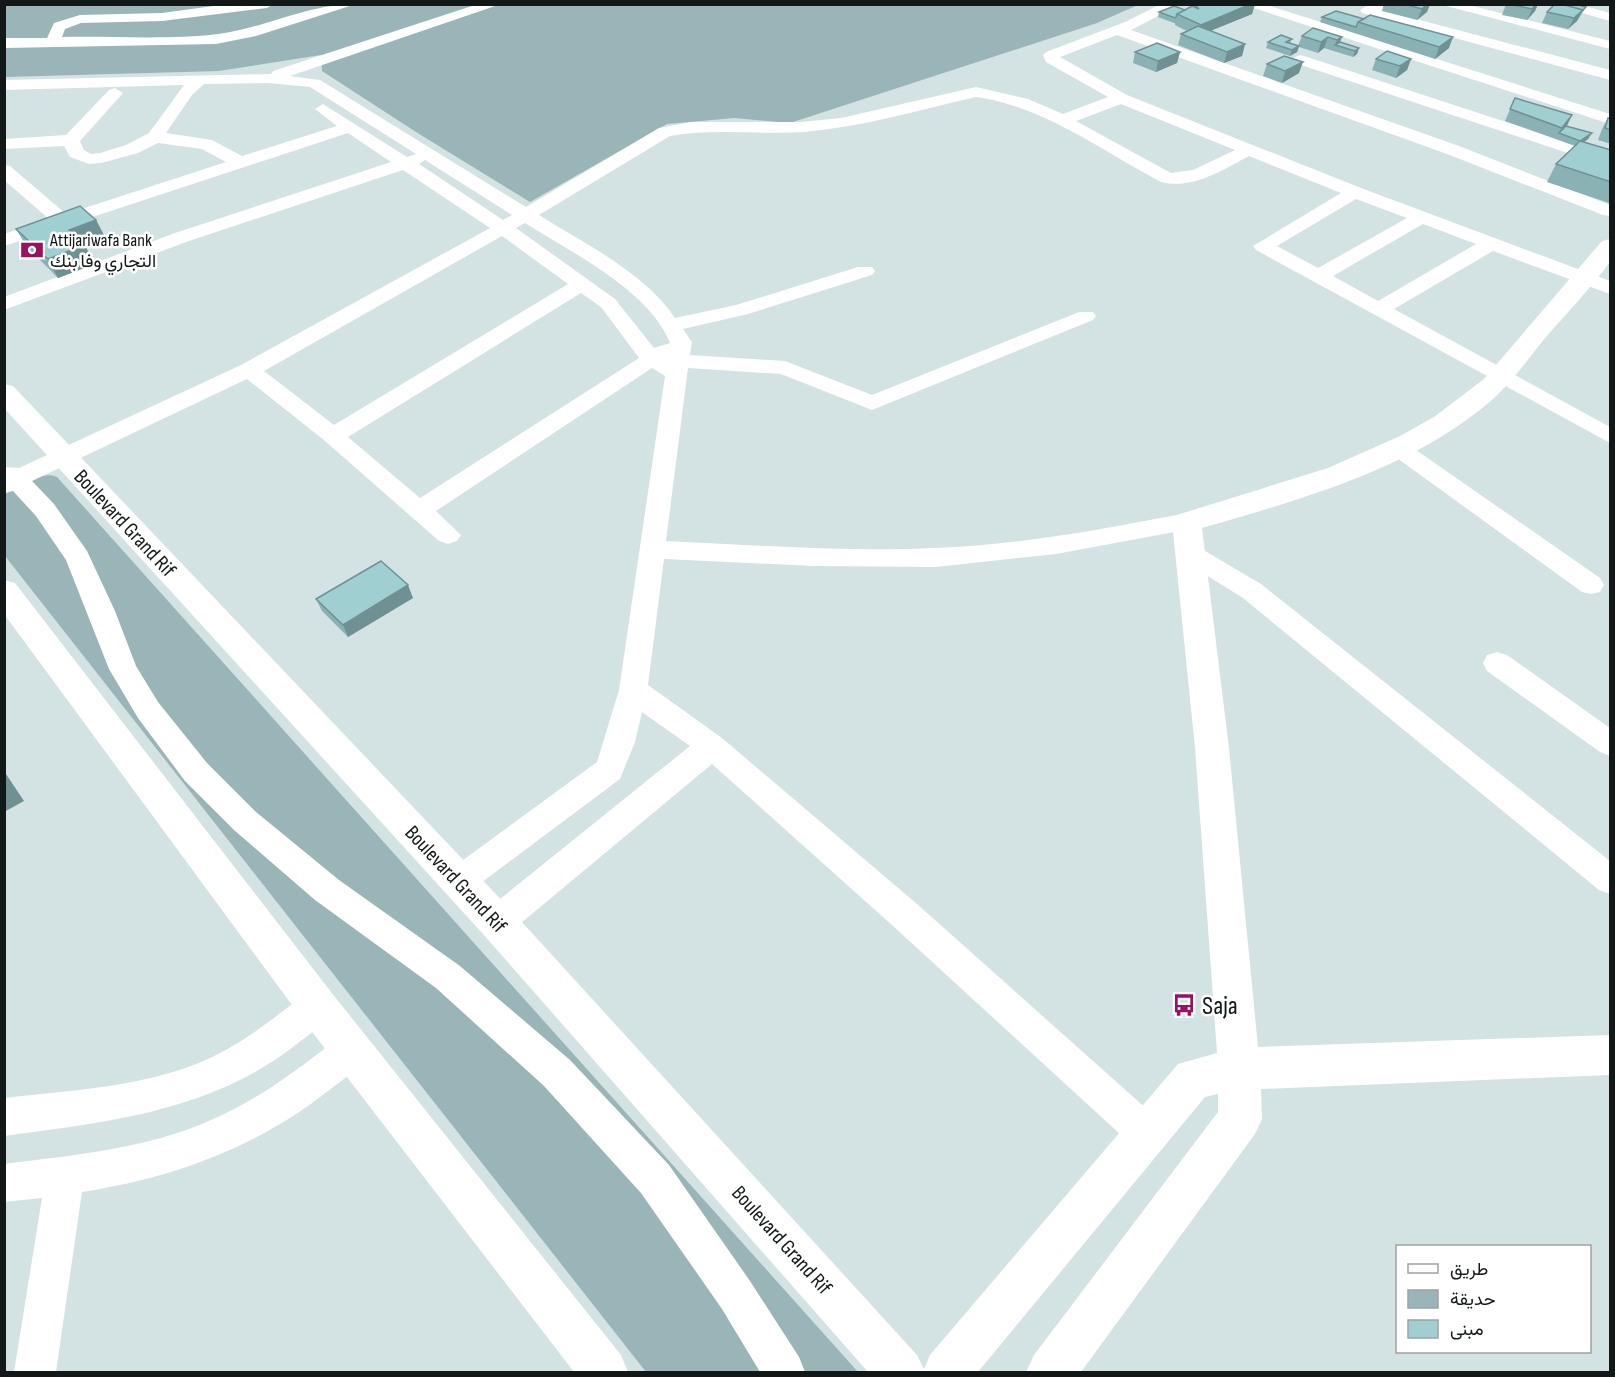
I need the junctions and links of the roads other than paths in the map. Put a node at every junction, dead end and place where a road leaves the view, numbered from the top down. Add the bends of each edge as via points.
1 (267, 4) edge
2 (307, 4) edge
3 (349, 4) edge
4 (494, 4) edge
5 (1143, 4) edge
6 (1248, 4) edge
7 (1384, 4) edge
8 (1446, 4) edge
9 (1550, 4) edge
10 (1557, 4) edge
11 (476, 7) edge
12 (1167, 8) edge
13 (323, 14) junction
14 (1611, 17) edge
15 (1531, 26) junction
16 (1116, 30) junction
17 (188, 40) junction
18 (152, 41) junction
19 (53, 42) junction
20 (4, 43) edge
21 (1611, 45) edge
22 (1510, 49) junction
23 (1301, 60) edge
24 (1611, 75) edge
25 (268, 78) junction
26 (201, 79) junction
27 (157, 81) junction
28 (4, 85) edge
29 (116, 87) junction
30 (246, 89) junction
31 (186, 92) junction
32 (4, 96) edge
33 (1121, 98) junction
34 (1611, 119) edge
35 (1060, 121) junction
36 (350, 127) junction
37 (155, 136) junction
38 (71, 140) junction
39 (4, 144) edge
40 (1249, 149) junction
41 (430, 154) junction
42 (1611, 162) edge
43 (242, 163) junction
44 (405, 163) junction
45 (4, 171) edge
46 (1355, 192) junction
47 (1611, 211) edge
48 (526, 215) junction
49 (1422, 217) junction
50 (63, 220) junction
51 (503, 228) junction
52 (4, 240) edge
53 (1491, 244) junction
54 (1611, 246) edge
55 (865, 271) dead end
56 (1317, 277) junction
57 (582, 284) junction
58 (1599, 284) edge
59 (4, 304) edge
60 (1377, 310) junction
61 (1086, 316) dead end
62 (677, 350) junction
63 (650, 358) junction
64 (249, 370) junction
65 (1500, 378) junction
66 (4, 392) edge
67 (333, 436) junction
68 (1611, 436) edge
69 (1398, 448) junction
70 (64, 458) junction
71 (10, 479) edge
72 (419, 510) junction
73 (448, 535) dead end
74 (1189, 538) junction
75 (653, 549) junction
76 (1592, 585) dead end
77 (4, 591) edge
78 (1497, 663) dead end
79 (633, 690) junction
80 (1611, 744) edge
81 (712, 746) junction
82 (1611, 880) edge
83 (459, 881) junction
84 (497, 922) junction
85 (317, 1006) junction
86 (351, 1050) junction
87 (1611, 1054) edge
88 (1239, 1069) junction
89 (4, 1117) edge
90 (1145, 1132) junction
91 (65, 1176) junction
92 (4, 1183) edge
93 (35, 1372) edge
94 (604, 1372) edge
95 (784, 1372) edge
96 (900, 1372) edge
97 (947, 1372) edge
98 (1051, 1372) edge

1 - 19 street via 162,17 80,19 59,26
2 - 13 street
3 - 13 street
4 - 11 street
5 - 12 street
6 - 34 street
7 - 22 street via 1367,10
8 - 15 street
9 - 15 street
10 - 14 street
11 - 25 street
12 - 16 street
13 - 17 street via 251,33
15 - 21 street
15 - 22 street
16 - 33 street via 1050,57
16 - 47 street via 1453,150
17 - 18 street
17 - 27 street
18 - 19 street
18 - 29 street
19 - 20 street
22 - 24 street
23 - 42 street
25 - 26 street
25 - 30 street
25 - 41 street via 314,82
26 - 27 street
26 - 31 street
27 - 29 street
28 - 29 street
29 - 31 street
29 - 32 street
29 - 38 street
30 - 31 street
30 - 36 street via 304,97
31 - 37 street
33 - 35 street
33 - 40 street
35 - 40 street via 1167,178 1179,180 1194,177
35 - 48 street via 1002,95 976,92 841,123 801,128 677,129 651,139
36 - 43 street
36 - 44 street
37 - 38 street via 132,149 89,159 76,153
37 - 43 street via 206,144
38 - 39 street
40 - 46 street
41 - 44 street
41 - 48 street
43 - 50 street
44 - 51 street
44 - 59 street via 182,237
45 - 50 street
46 - 49 street
46 - 56 street via 1263,246
48 - 51 street
48 - 62 street via 655,303
49 - 53 street
49 - 56 street
50 - 52 street
51 - 57 street
51 - 64 street
53 - 58 street
53 - 60 street
54 - 58 street
55 - 62 street via 741,310
56 - 60 street
57 - 63 street via 608,303
57 - 67 street
58 - 65 street
60 - 65 street
61 - 62 street via 872,403 785,368
62 - 63 street
62 - 75 street
63 - 72 street
64 - 67 street
64 - 70 street
65 - 68 street
65 - 69 street via 1475,400
66 - 70 street, Boulevard Grand Rif
67 - 72 street
69 - 74 street via 1257,502
69 - 76 street
70 - 71 street
70 - 83 street, Boulevard Grand Rif
71 - 95 street via 45,510 78,557 123,669 148,710 196,772 254,829 327,890 448,977 557,1073 655,1179
72 - 73 street
74 - 75 street via 1092,540 975,555 848,558
74 - 82 street
74 - 88 street via 1212,748
75 - 79 street
77 - 85 street
78 - 80 street
79 - 81 street
79 - 83 street via 609,770
81 - 84 street
81 - 90 street
83 - 84 street, Boulevard Grand Rif
84 - 96 street, Boulevard Grand Rif
85 - 86 street
85 - 89 street via 265,1046 222,1072 117,1102
86 - 91 street via 298,1092 246,1124 192,1148
86 - 94 street
87 - 88 street
88 - 90 street via 1193,1078
88 - 98 street via 1240,1119
90 - 97 street
91 - 92 street
91 - 93 street

